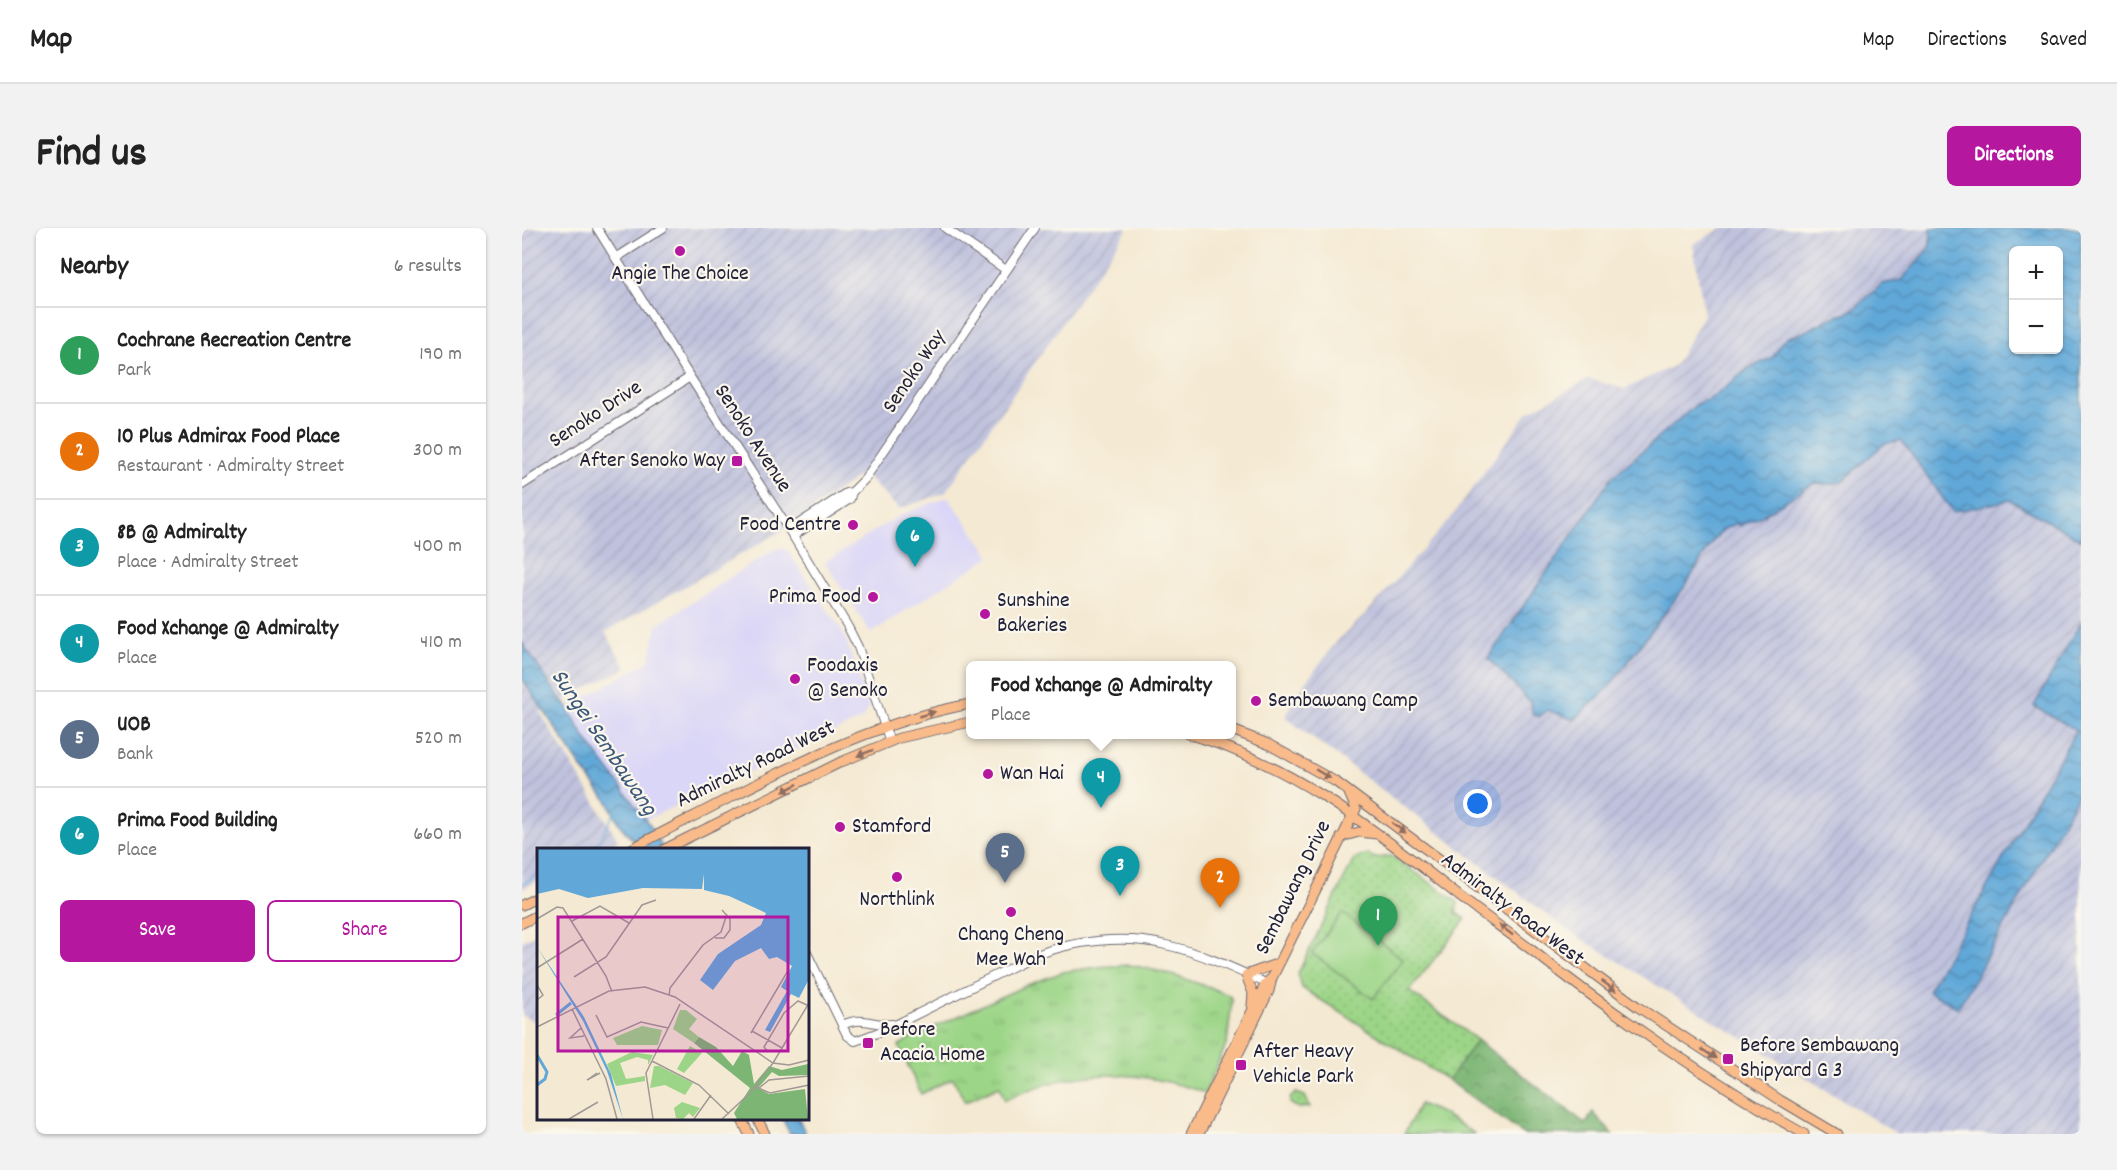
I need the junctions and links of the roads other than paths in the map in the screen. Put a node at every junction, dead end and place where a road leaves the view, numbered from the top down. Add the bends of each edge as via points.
1 (597, 228) edge
2 (663, 228) edge
3 (945, 228) edge
4 (1035, 228) edge
5 (616, 258) junction
6 (1006, 270) junction
7 (690, 377) junction
8 (522, 485) edge
9 (791, 533) junction
10 (966, 705) edge
11 (966, 723) edge
12 (885, 726) junction
13 (1236, 732) edge
14 (1200, 739) edge
15 (890, 742) junction
16 (1348, 791) junction
17 (1353, 816) junction
18 (1382, 835) junction
19 (1341, 837) junction
20 (632, 848) edge
21 (667, 848) edge
22 (537, 898) edge
23 (522, 905) edge
24 (537, 916) edge
25 (522, 923) edge
26 (808, 955) edge
27 (1279, 963) junction
28 (1246, 975) junction
29 (1270, 982) junction
30 (1251, 1010) junction
31 (894, 1024) junction
32 (842, 1025) junction
33 (742, 1119) edge
34 (758, 1119) edge
35 (749, 1134) edge
36 (765, 1134) edge
37 (1191, 1134) edge
38 (1199, 1134) edge
39 (1804, 1134) edge
40 (1837, 1134) edge

1 - 5 street, Senoko Avenue
2 - 5 street
3 - 6 street
4 - 6 street, Senoko Way
5 - 7 street, Senoko Avenue
6 - 9 street, Senoko Way via 865,479
7 - 8 street, Senoko Drive
7 - 9 street, Senoko Avenue
9 - 12 street, Senoko Avenue via 854,637
12 -> 10 main road, Admiralty Road West
11 - 15 main road, Admiralty Road West
12 - 15 street, Senoko Avenue
12 - 20 main road, Admiralty Road West via 788,768
13 -> 16 main road, Admiralty Road West via 1310,766
14 - 17 main road, Admiralty Road West via 1281,771
15 -> 21 main road, Admiralty Road West
16 - 17 main road via 1356,809
16 -> 40 main road, Admiralty Road West via 1638,1007
17 - 18 main road, Admiralty Road West
17 - 19 main road, Sembawang Drive
18 - 19 main road via 1359,832
39 -> 18 main road, Admiralty Road West via 1671,1053
19 - 27 main road, Sembawang Drive
22 - 23 main road
24 - 25 main road
26 - 32 street
27 - 28 main road
27 - 29 main road, Sembawang Drive
28 - 29 street
28 - 30 main road via 1253,993
28 - 31 street via 1167,945 1089,942 1034,956
29 - 30 main road, Sembawang Drive
29 - 38 main road, Sembawang Drive
30 - 37 main road, Sembawang Drive
31 - 32 street via 859,1020
31 - 32 street via 855,1041 849,1039
33 - 35 main road
34 - 36 main road

